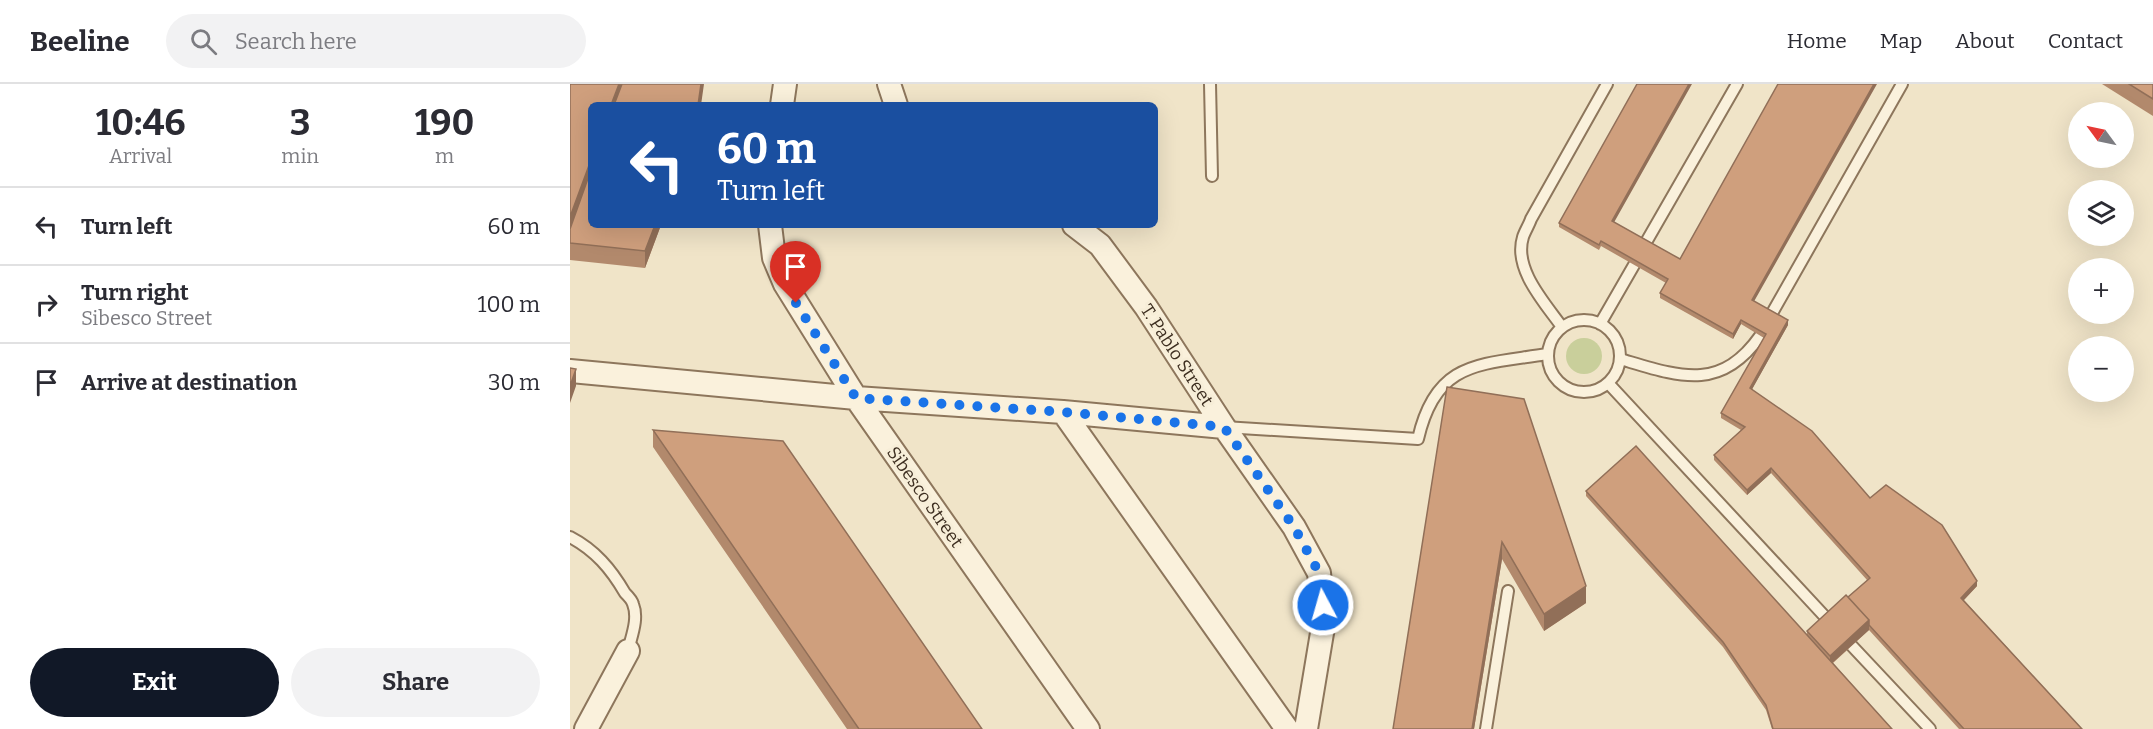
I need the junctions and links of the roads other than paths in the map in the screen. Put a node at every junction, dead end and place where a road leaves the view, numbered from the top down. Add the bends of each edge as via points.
1 (785, 84) edge
2 (889, 84) edge
3 (1210, 84) edge
4 (1607, 84) edge
5 (1737, 84) edge
6 (1902, 84) edge
7 (782, 102) edge
8 (895, 102) edge
9 (1212, 176) dead end
10 (770, 228) edge
11 (1078, 228) edge
12 (1645, 244) edge
13 (1634, 265) edge
14 (1772, 315) edge
15 (1600, 324) junction
16 (1562, 327) junction
17 (1760, 336) edge
18 (1547, 354) junction
19 (1620, 359) junction
20 (570, 371) edge
21 (1608, 383) junction
22 (856, 398) junction
23 (1063, 412) junction
24 (1224, 427) junction
25 (570, 537) edge
26 (1508, 591) dead end
27 (1829, 621) edge
28 (1852, 646) edge
29 (628, 651) joint
30 (586, 729) edge
31 (1088, 729) edge
32 (1287, 729) edge
33 (1306, 729) edge
34 (1486, 729) edge
35 (1930, 729) edge

1 - 7 street
2 - 8 street
3 - 9 lane
4 - 16 lane via 1522,239 1522,260 1529,278
5 - 12 lane
6 - 14 lane
10 - 22 street, Sibesco Street via 774,258 785,284
11 - 24 street, T. Pablo Street via 1100,245 1146,307
13 - 15 lane
15 - 16 lane via 1581,320
15 - 19 lane via 1616,338
16 - 18 lane
17 - 19 lane via 1748,353 1713,374 1668,373
18 - 21 lane via 1554,377 1562,386 1586,392
18 - 24 lane via 1469,369 1448,380 1434,394 1418,439
19 - 21 lane
20 - 22 street
21 - 27 lane
22 - 23 street
22 - 31 street, Sibesco Street
23 - 24 street
23 - 32 street
24 - 33 street, T. Pablo Street via 1294,527 1319,573 1324,621
25 - 29 lane via 597,555 634,605
26 - 34 lane
28 - 35 lane
29 - 30 street

